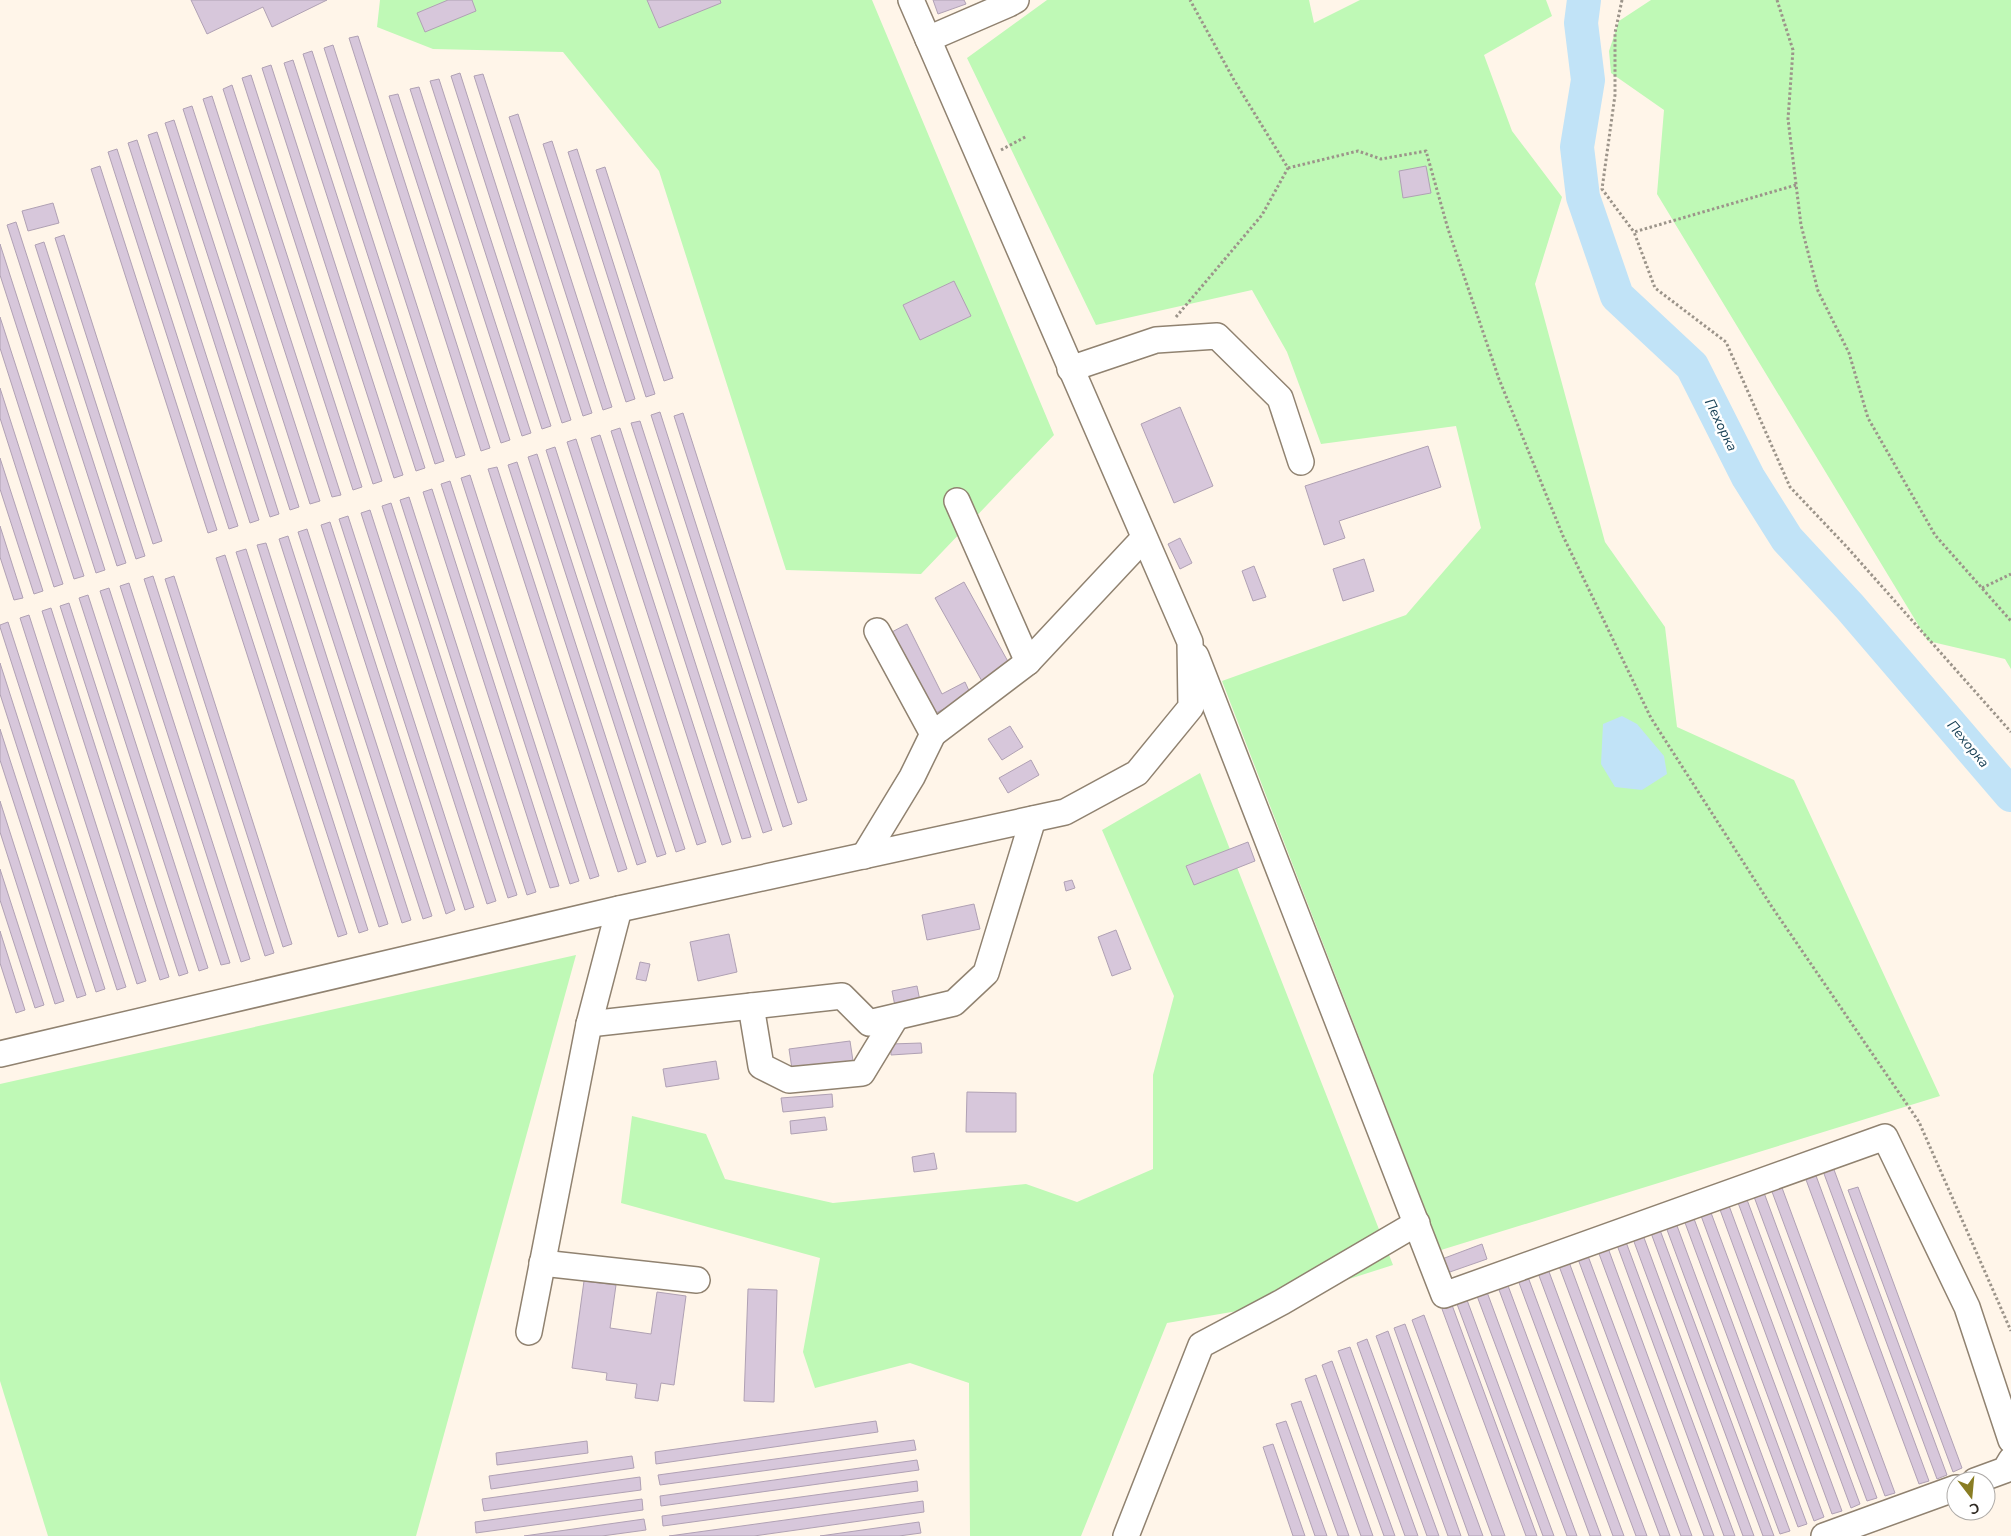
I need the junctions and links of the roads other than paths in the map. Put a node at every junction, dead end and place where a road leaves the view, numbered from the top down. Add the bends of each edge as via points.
1 (911, 0) edge
2 (1016, 0) edge
3 (928, 39) junction
4 (1070, 369) junction
5 (1301, 462) dead end
6 (957, 501) dead end
7 (1144, 538) junction
8 (877, 631) dead end
9 (1190, 642) junction
10 (1028, 662) junction
11 (933, 734) junction
12 (1033, 819) junction
13 (864, 856) junction
14 (619, 909) junction
15 (751, 1006) junction
16 (896, 1017) junction
17 (589, 1024) junction
18 (0, 1054) edge
19 (1417, 1223) junction
20 (542, 1264) junction
21 (697, 1280) dead end
22 (529, 1332) dead end
23 (2011, 1440) edge
24 (2011, 1460) edge
25 (1996, 1473) edge
26 (1946, 1492) edge
27 (1126, 1536) edge
28 (1824, 1536) edge

1 - 3 street
2 - 3 street
3 - 4 street
4 - 5 street via 1156,340 1217,336 1280,398
4 - 7 street
6 - 10 street
7 - 9 street
7 - 10 street
8 - 11 street
9 - 12 street via 1191,707 1137,773 1066,812
9 - 19 street
10 - 11 street
11 - 13 street via 912,777
12 - 13 street
12 - 16 street via 986,973 954,1003
13 - 14 street
14 - 17 street
14 - 18 street
15 - 16 street via 842,996 869,1023
15 - 16 street via 761,1066 789,1080 862,1073
15 - 17 street
17 - 20 street
19 - 23 street via 1444,1295 1885,1137 1967,1307
19 - 27 street via 1201,1345
20 - 21 street
20 - 22 street
24 - 25 street via 2005,1470
26 - 28 street

